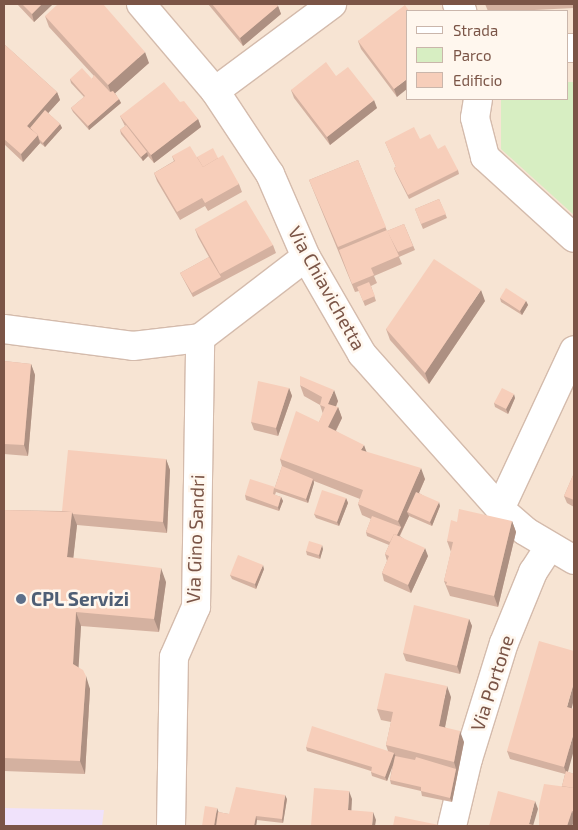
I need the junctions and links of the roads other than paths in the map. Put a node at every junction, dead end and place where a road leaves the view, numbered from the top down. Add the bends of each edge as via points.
1 (141, 4) edge
2 (332, 4) edge
3 (215, 90) junction
4 (478, 100) edge
5 (574, 238) edge
6 (306, 257) junction
7 (4, 329) edge
8 (200, 338) junction
9 (574, 350) edge
10 (500, 509) junction
11 (549, 546) junction
12 (574, 560) edge
13 (171, 826) edge
14 (452, 826) edge

1 - 3 street, Via Chiavichetta
2 - 3 street
3 - 6 street, Via Chiavichetta via 270,174
4 - 5 street via 475,118 485,157
6 - 8 street
6 - 10 street, Via Chiavichetta via 362,354
7 - 8 street via 133,346
8 - 13 street, Via Gino Sandri via 196,607 174,657
9 - 10 street
10 - 11 street, Via Chiavichetta via 524,531
11 - 12 street, Via Chiavichetta
11 - 14 street, Via Portone via 533,572 504,642 468,759

